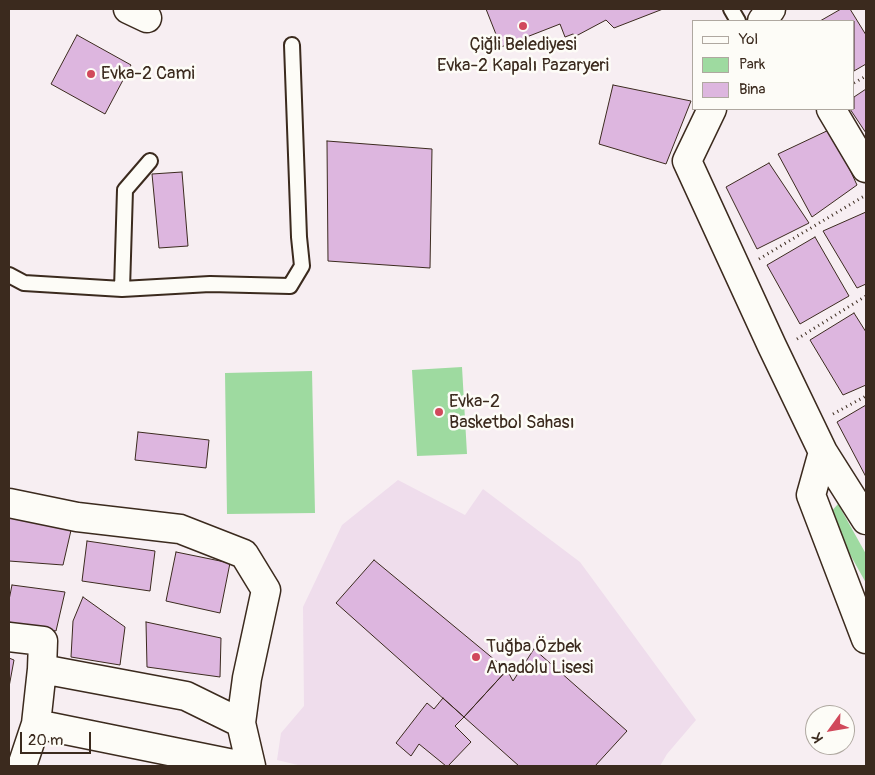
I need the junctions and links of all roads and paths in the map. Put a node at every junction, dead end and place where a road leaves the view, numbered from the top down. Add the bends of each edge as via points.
1 (731, 9) edge
2 (771, 9) edge
3 (737, 20) edge
4 (763, 20) edge
5 (778, 20) edge
6 (292, 44) dead end
7 (866, 76) edge
8 (855, 82) edge
9 (712, 110) edge
10 (832, 110) edge
11 (150, 161) dead end
12 (866, 168) edge
13 (866, 195) edge
14 (738, 272) junction
15 (9, 275) edge
16 (122, 289) junction
17 (866, 296) edge
18 (775, 353) junction
19 (866, 396) edge
20 (810, 426) junction
21 (823, 452) junction
22 (9, 503) edge
23 (866, 520) edge
24 (9, 637) edge
25 (866, 639) edge
26 (42, 669) junction
27 (241, 723) junction
28 (36, 724) junction
29 (22, 766) edge
30 (243, 766) edge
31 (251, 766) edge

1 - 3 lane
2 - 4 street
2 - 5 street
6 - 16 lane via 302,266 290,286 210,284
7 - 8 path
9 - 14 street via 687,161
10 - 12 street
11 - 16 lane via 125,190
13 - 14 path
14 - 18 street
15 - 16 lane via 24,283
17 - 18 path
18 - 20 street
19 - 20 path
20 - 21 street
21 - 23 street
21 - 25 street via 811,495
22 - 27 street via 77,517 180,529 244,554 266,590
24 - 26 street via 44,641
26 - 27 street via 186,696
26 - 28 street
27 - 31 street
28 - 29 street
28 - 30 street

